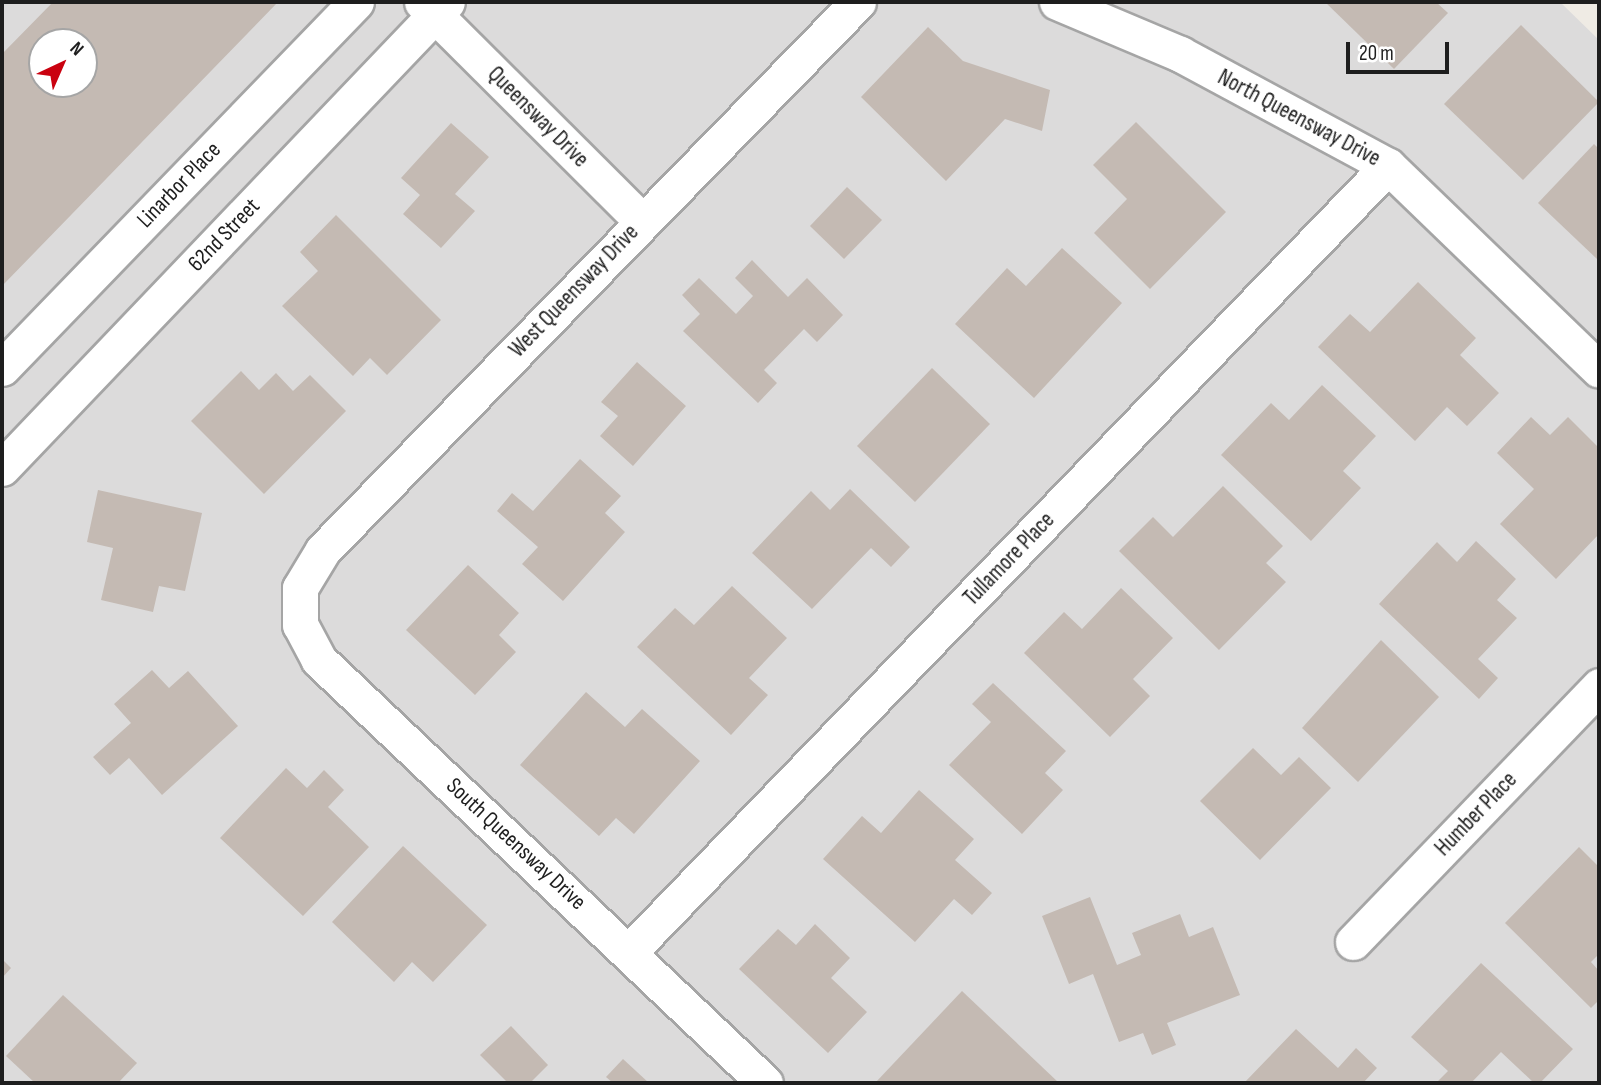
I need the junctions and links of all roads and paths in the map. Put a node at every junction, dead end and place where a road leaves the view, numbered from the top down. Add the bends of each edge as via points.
1 (356, 2) edge
2 (858, 2) edge
3 (1057, 2) edge
4 (434, 6) edge
5 (1388, 166) junction
6 (642, 221) junction
7 (2, 368) edge
8 (1599, 370) edge
9 (2, 468) edge
10 (300, 588) joint
11 (1599, 686) edge
12 (1353, 942) dead end
13 (630, 951) junction
14 (765, 1083) edge

1 - 7 street, Linarbor Place
2 - 6 street, West Queensway Drive
3 - 5 street, North Queensway Drive via 1180,54
4 - 6 street, Queensway Drive
4 - 9 street, 62nd Street
5 - 8 street, North Queensway Drive
5 - 13 street, Tullamore Place
6 - 10 street, West Queensway Drive via 323,550
10 - 13 street, South Queensway Drive via 300,625 319,660
11 - 12 street, Humber Place
13 - 14 street, South Queensway Drive

